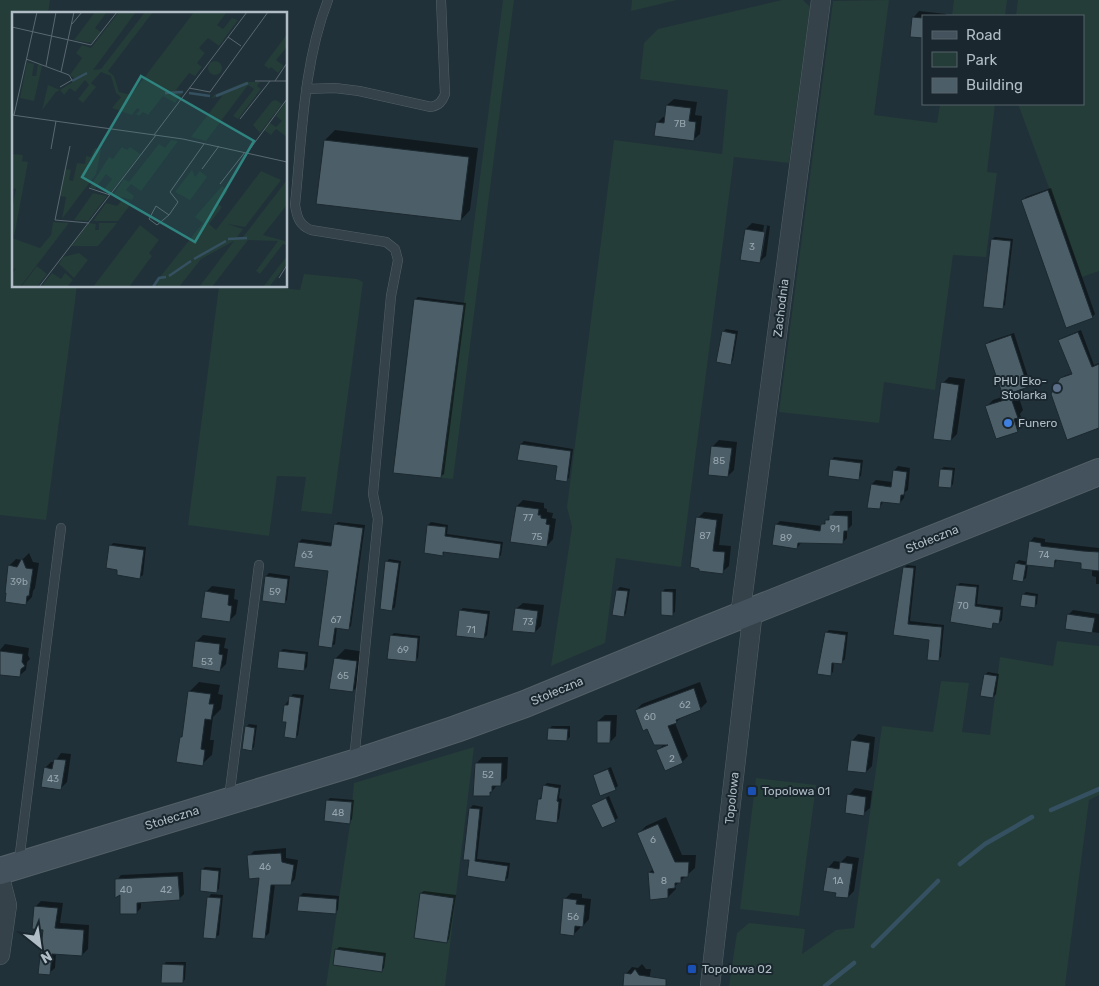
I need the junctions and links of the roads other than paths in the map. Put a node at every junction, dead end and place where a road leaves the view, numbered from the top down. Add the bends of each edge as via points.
1 (328, 0) edge
2 (441, 0) edge
3 (821, 0) edge
4 (306, 89) junction
5 (1099, 472) edge
6 (61, 528) dead end
7 (259, 566) dead end
8 (747, 613) junction
9 (354, 762) junction
10 (228, 801) junction
11 (6, 871) edge
12 (0, 955) edge
13 (710, 986) edge

1 - 4 lane via 319,24
2 - 4 lane via 445,94 438,105 431,107 335,88
3 - 8 street, Zachodnia
4 - 9 lane via 295,205 297,219 311,230 386,242 395,249 398,260 391,296 373,494 378,519
5 - 8 main road, Stołeczna
6 - 11 lane via 20,846
7 - 10 lane
8 - 9 main road, Stołeczna via 525,704
8 - 13 street, Topolowa
9 - 10 main road, Stołeczna
10 - 11 main road, Stołeczna
11 - 12 street via 7,905

